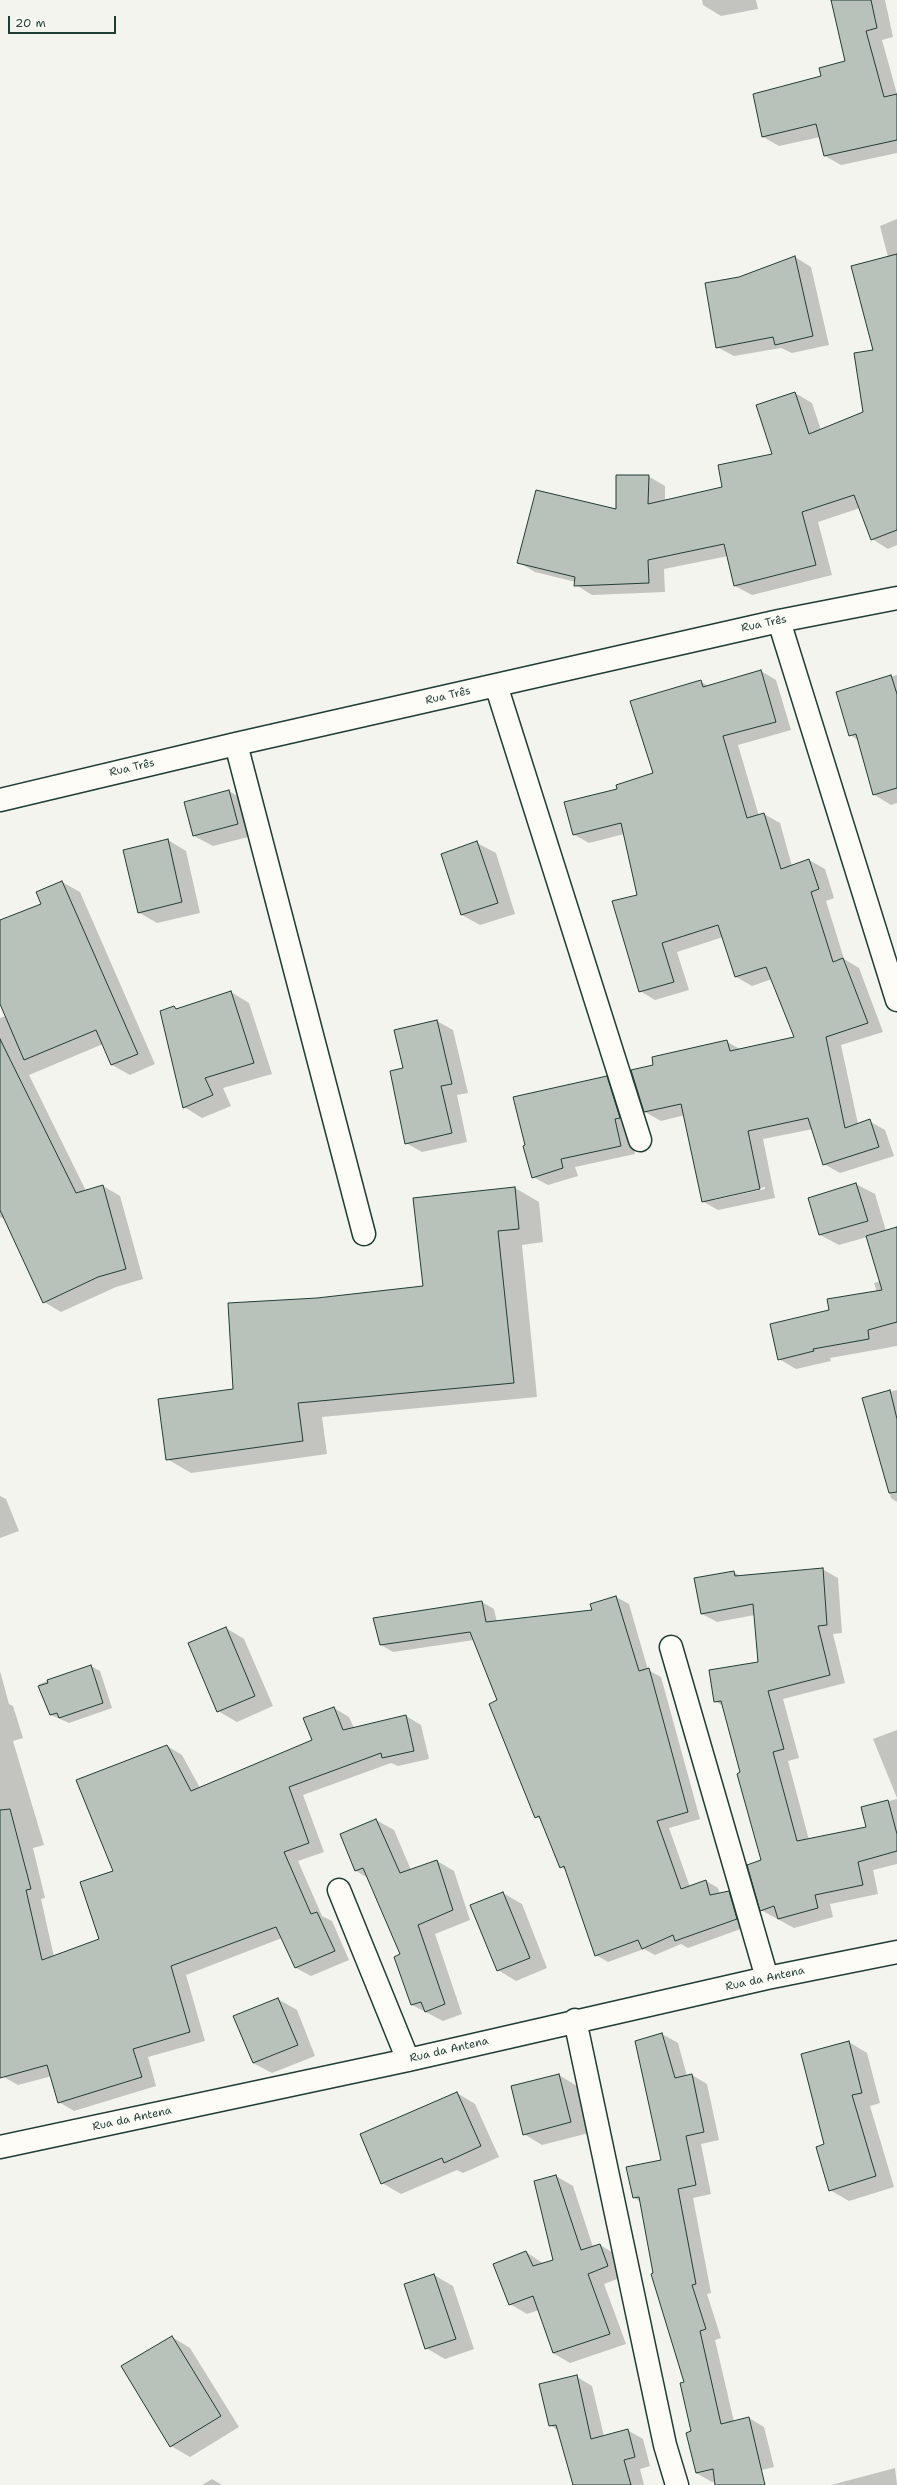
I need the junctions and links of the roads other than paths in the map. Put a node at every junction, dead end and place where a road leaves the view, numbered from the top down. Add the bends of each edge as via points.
1 (897, 598) edge
2 (779, 621) junction
3 (496, 685) junction
4 (236, 744) junction
5 (0, 800) edge
6 (897, 1000) edge
7 (640, 1140) dead end
8 (364, 1234) dead end
9 (672, 1647) dead end
10 (339, 1890) dead end
11 (897, 1952) edge
12 (767, 1978) junction
13 (575, 2020) junction
14 (408, 2060) junction
15 (0, 2147) edge
16 (677, 2485) edge

1 - 2 street, Rua Três
2 - 3 street, Rua Três
2 - 6 street
3 - 4 street, Rua Três
3 - 7 street
4 - 5 street, Rua Três
4 - 8 street
9 - 12 street
10 - 14 street
11 - 12 street, Rua da Antena
12 - 13 street, Rua da Antena
13 - 14 street, Rua da Antena
13 - 16 street via 665,2445
14 - 15 street, Rua da Antena

